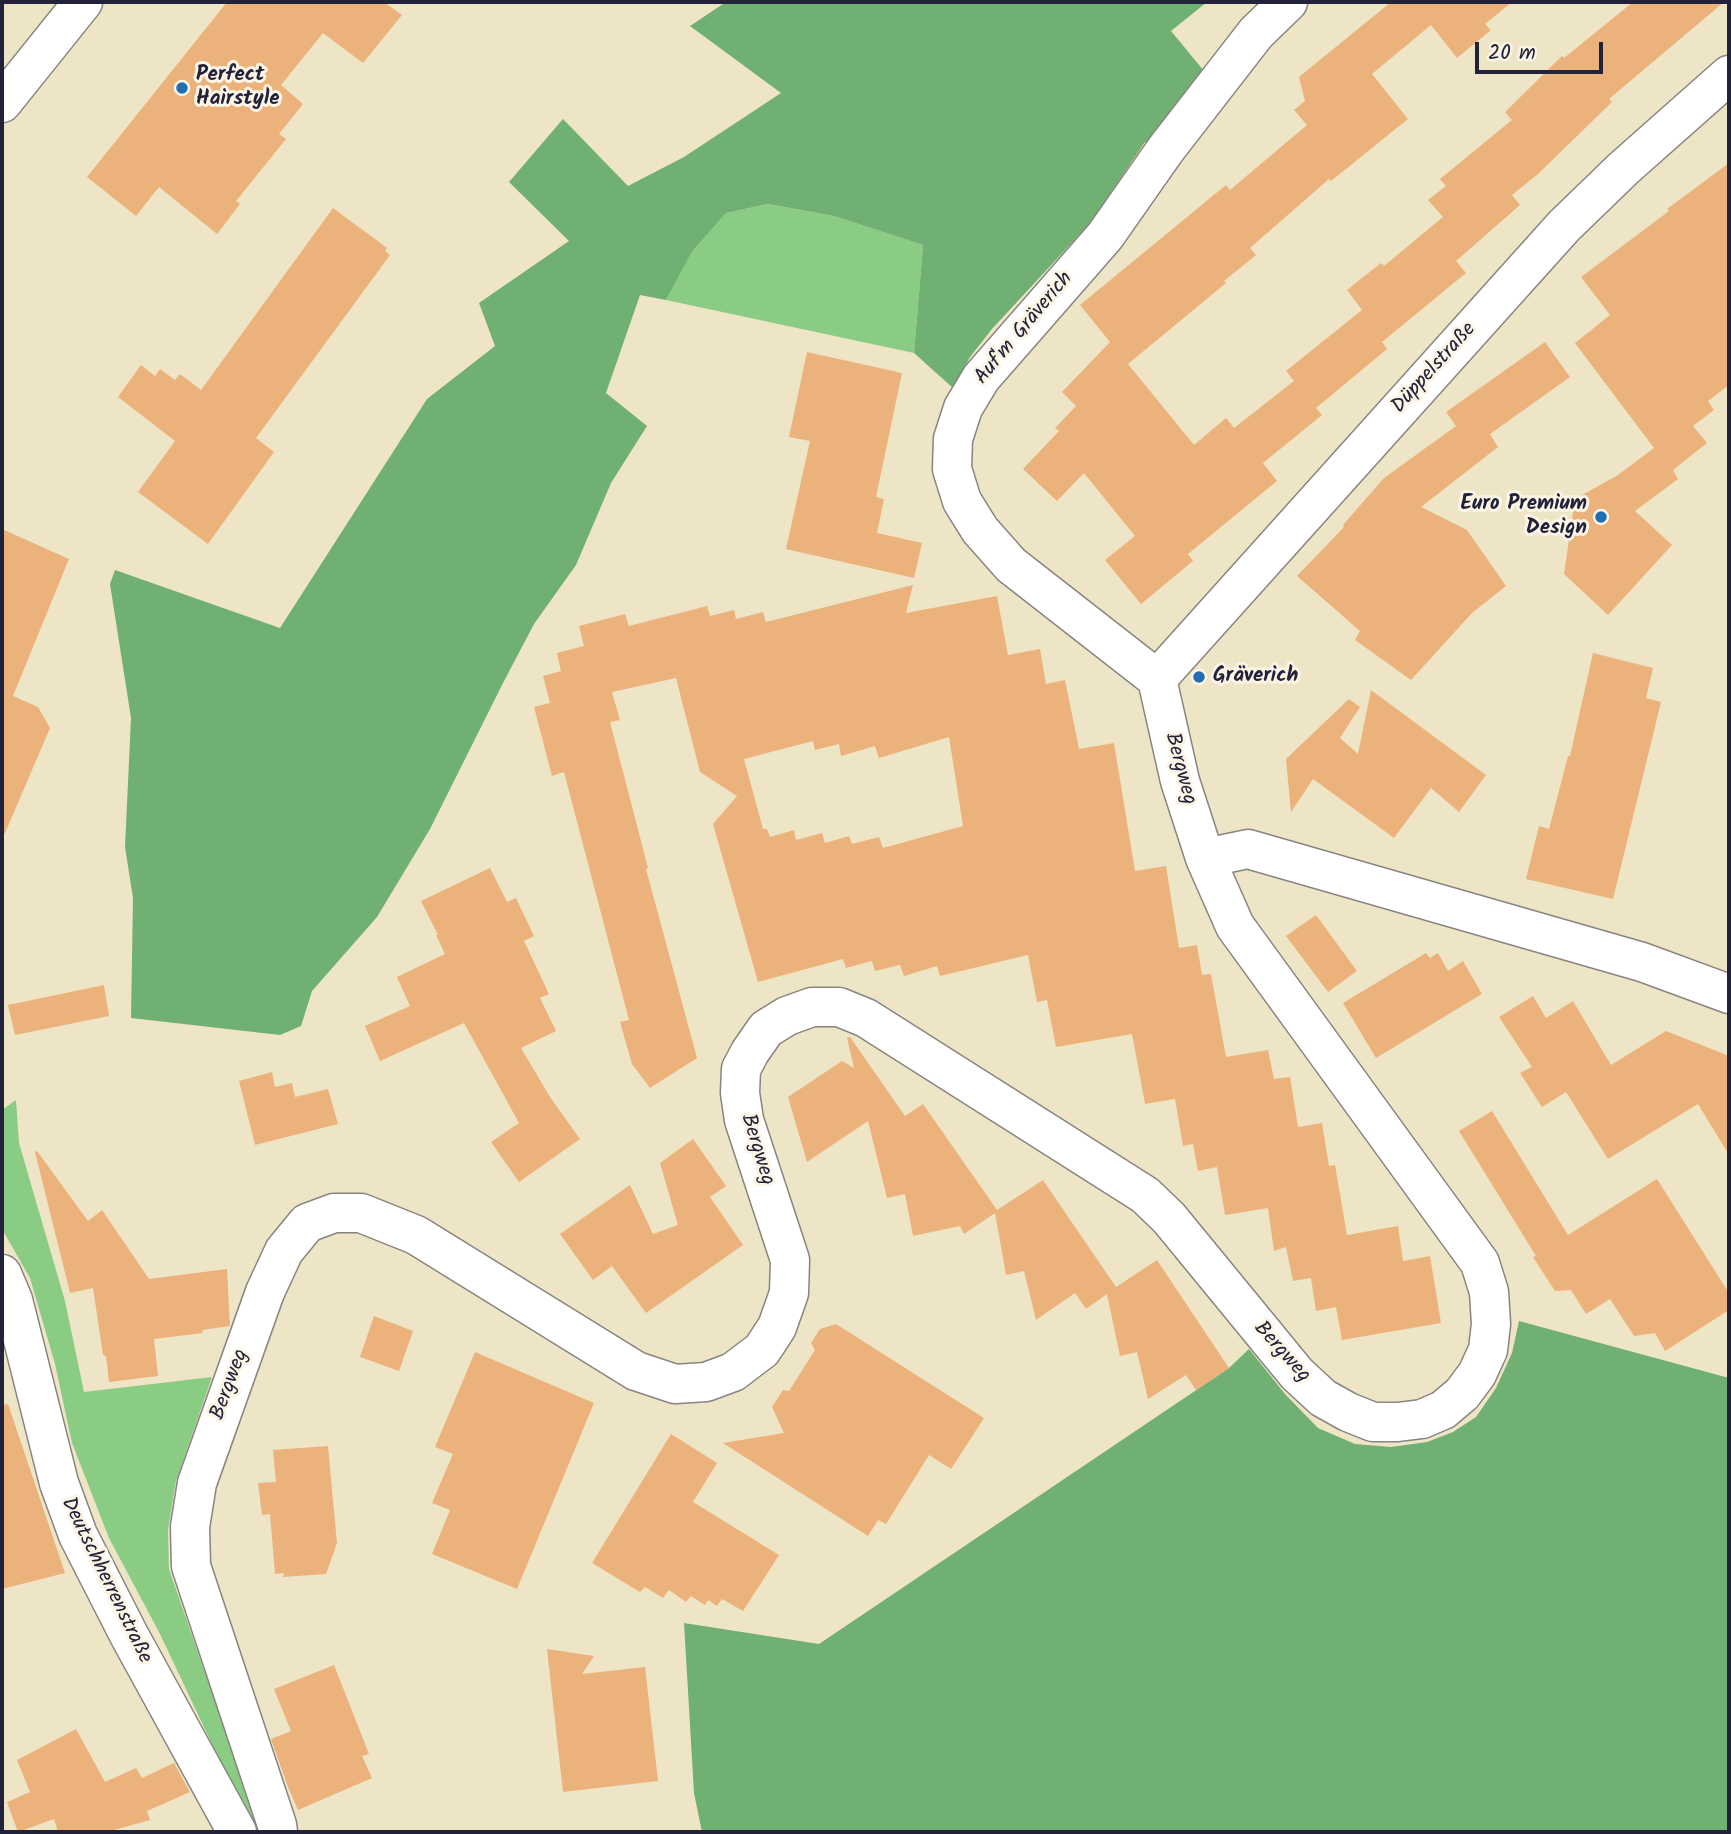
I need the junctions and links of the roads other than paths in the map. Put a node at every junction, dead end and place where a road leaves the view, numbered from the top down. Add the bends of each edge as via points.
1 (83, 2) edge
2 (1288, 2) edge
3 (1729, 75) edge
4 (2, 103) edge
5 (1157, 679) junction
6 (1205, 858) junction
7 (1729, 994) edge
8 (2, 1275) edge
9 (237, 1832) edge
10 (278, 1832) edge

1 - 4 street
2 - 5 street, Auf'm Gräverich via 1256,33 1105,236 981,378 963,408 953,439 952,469 962,501 980,530 1011,565
3 - 5 street, Düppelstraße via 1564,226
5 - 6 street, Bergweg via 1180,781
6 - 7 street via 1248,849 1642,962
6 - 10 street, Bergweg via 1235,926 1480,1263 1489,1292 1488,1350 1462,1394 1422,1419 1373,1422 1348,1412 1323,1398 1297,1374 1145,1195 866,1018 839,1007 812,1007 787,1016 766,1029 750,1052 741,1069 740,1093 744,1120 790,1260 789,1293 777,1327 762,1350 733,1372 706,1382 675,1384 636,1371 416,1235 361,1213 334,1213 307,1223 284,1251 197,1483 190,1527 191,1566
8 - 9 street, Deutschherrenstraße via 13,1300 59,1483 78,1535

